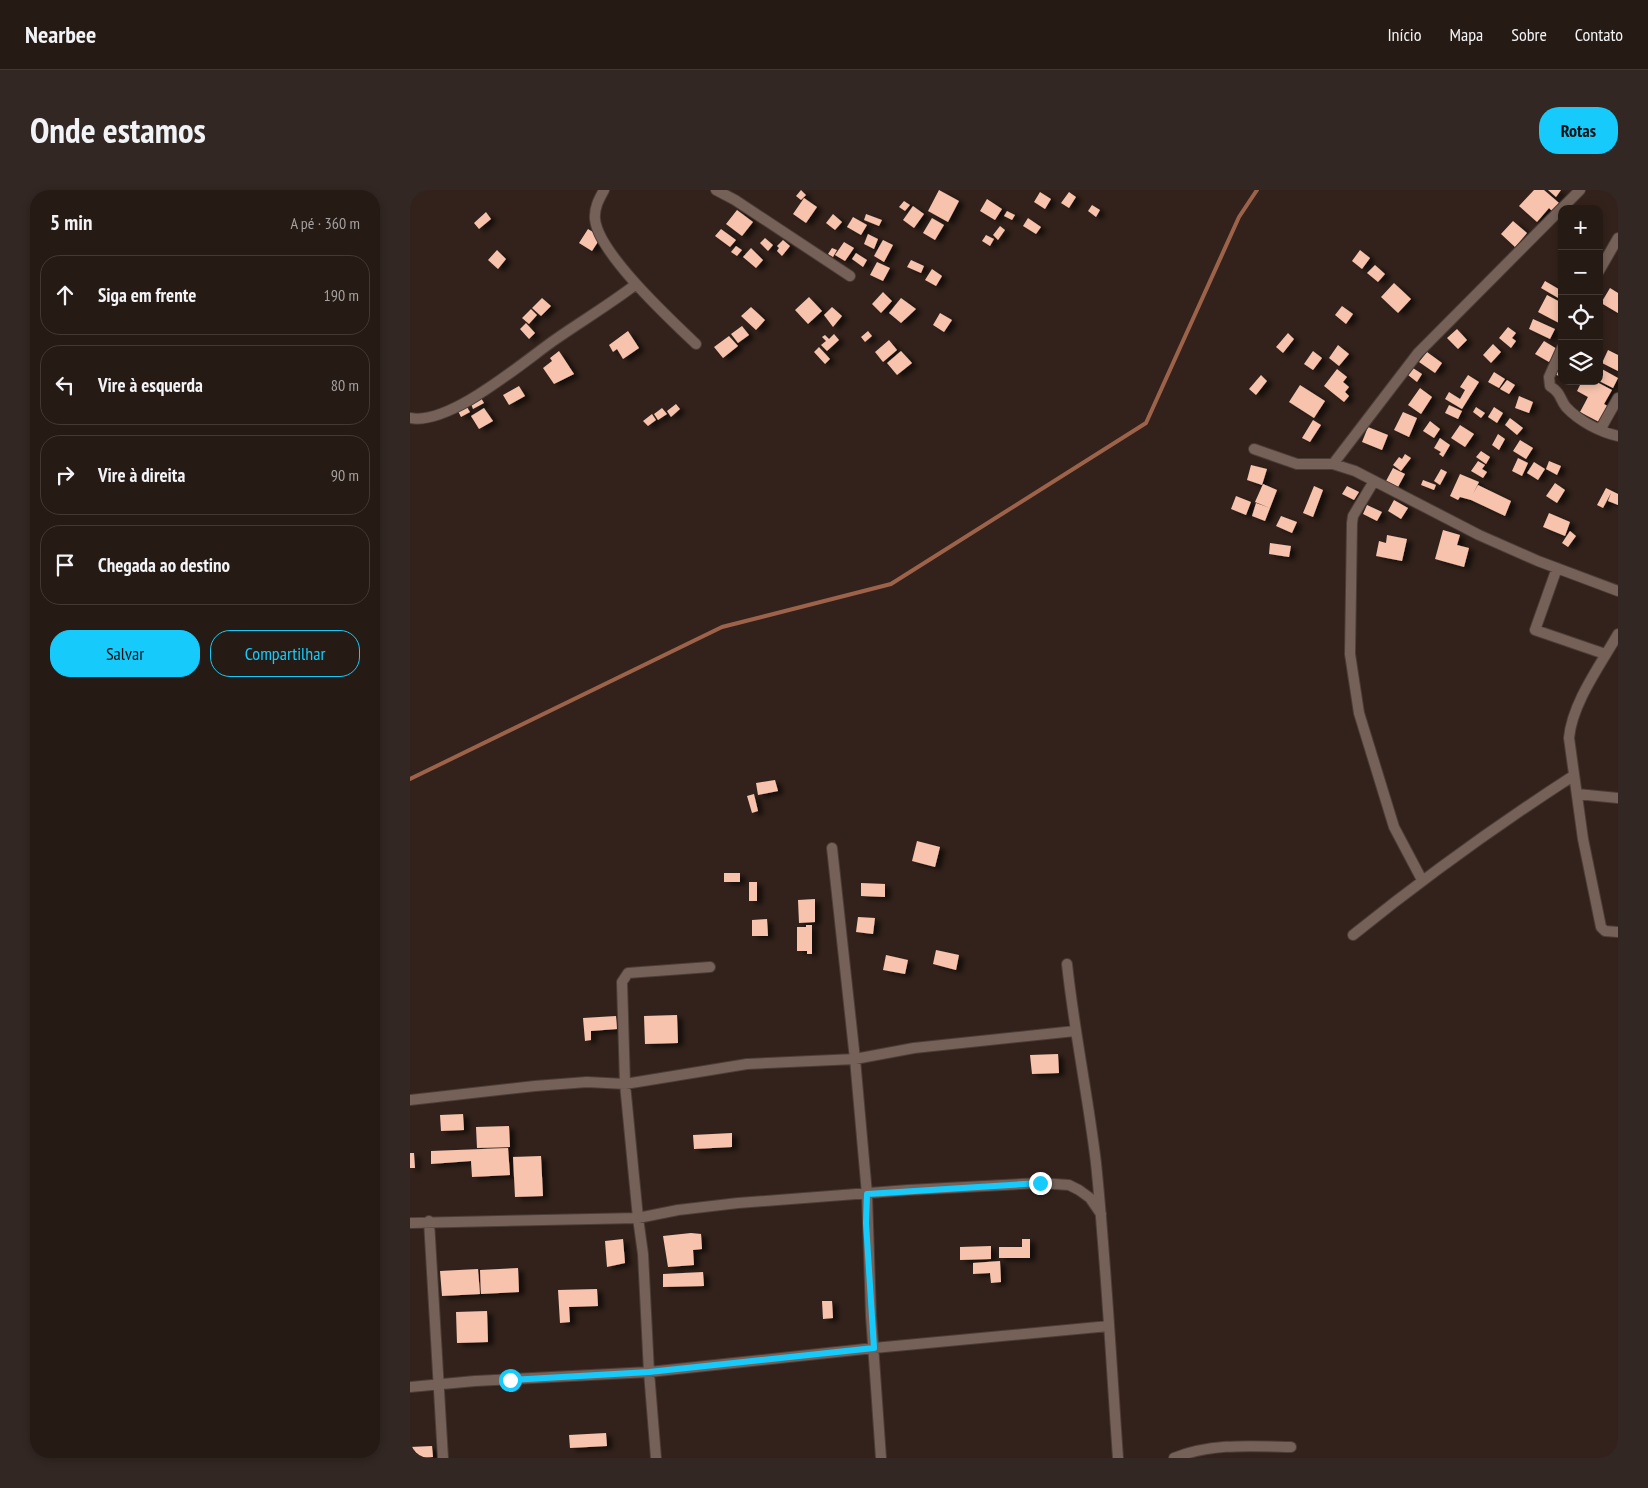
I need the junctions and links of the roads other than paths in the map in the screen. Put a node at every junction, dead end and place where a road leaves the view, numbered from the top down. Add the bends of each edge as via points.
1 (604, 190) edge
2 (716, 190) edge
3 (1580, 190) edge
4 (1618, 238) edge
5 (1603, 264) edge
6 (850, 276) dead end
7 (635, 285) junction
8 (696, 344) dead end
9 (1558, 356) edge
10 (1618, 398) edge
11 (410, 418) edge
12 (1600, 430) junction
13 (1618, 436) edge
14 (1254, 448) dead end
15 (1333, 464) junction
16 (1374, 481) junction
17 (1557, 568) junction
18 (1618, 591) edge
19 (1618, 634) edge
20 (1605, 654) junction
21 (1573, 776) junction
22 (1577, 794) junction
23 (1618, 798) edge
24 (832, 848) dead end
25 (1422, 880) junction
26 (1618, 932) edge
27 (1353, 935) dead end
28 (1066, 964) dead end
29 (710, 967) dead end
30 (1075, 1032) junction
31 (856, 1059) junction
32 (625, 1084) junction
33 (410, 1100) edge
34 (867, 1194) junction
35 (1101, 1214) junction
36 (638, 1218) junction
37 (429, 1221) junction
38 (410, 1223) edge
39 (1109, 1326) junction
40 (874, 1348) junction
41 (649, 1372) junction
42 (438, 1386) junction
43 (410, 1387) edge
44 (1291, 1447) dead end
45 (444, 1458) edge
46 (656, 1458) edge
47 (881, 1458) edge
48 (1118, 1458) edge
49 (1174, 1458) edge

1 - 7 street via 596,203 595,219 599,232
2 - 6 street
3 - 15 street via 1418,353
4 - 5 street
7 - 8 street
7 - 11 street via 539,350 482,394 426,418
9 - 12 street via 1548,377 1550,386 1561,396 1567,408
10 - 12 street
12 - 13 street
14 - 15 street via 1297,464
15 - 16 street
16 - 17 street via 1479,535
16 - 25 street via 1352,523 1350,654 1359,713 1387,809 1401,844
17 - 18 street
17 - 20 street via 1535,630
19 - 20 street
20 - 21 street via 1570,726
21 - 22 street
21 - 25 street
22 - 23 street
22 - 26 street via 1591,888 1601,927 1605,931
24 - 31 street
25 - 27 street
28 - 30 street
29 - 32 street via 628,973 622,982
30 - 31 street via 914,1048
30 - 35 street via 1088,1095
31 - 32 street via 747,1064
31 - 34 street
32 - 33 street via 587,1082
32 - 36 street
34 - 35 street via 1058,1183 1079,1190 1090,1198
34 - 36 street via 678,1210
34 - 40 street
35 - 39 street
36 - 37 street
36 - 41 street
37 - 38 street
37 - 42 street
39 - 40 street
39 - 48 street
40 - 41 street
40 - 47 street
41 - 42 street via 475,1381
41 - 46 street
42 - 43 street
42 - 45 street
44 - 49 street via 1243,1445 1208,1449

